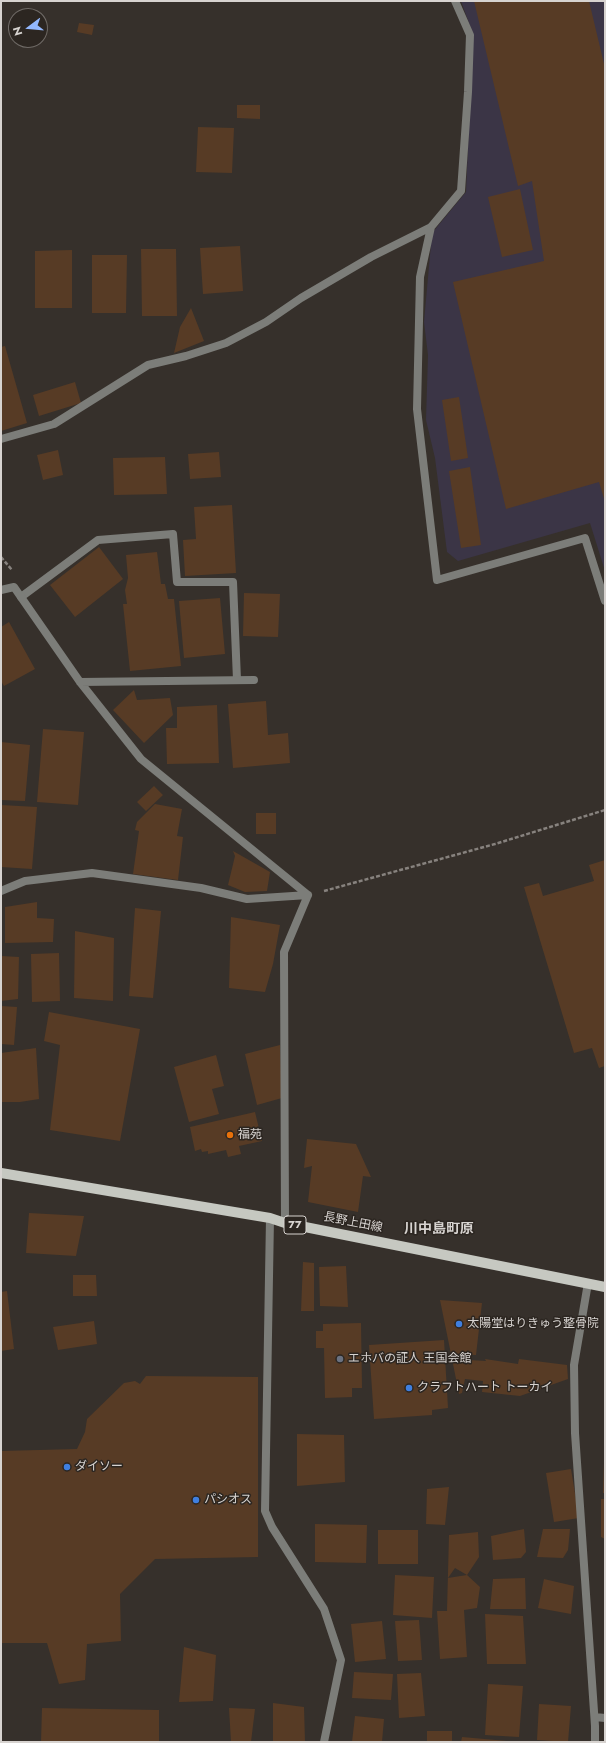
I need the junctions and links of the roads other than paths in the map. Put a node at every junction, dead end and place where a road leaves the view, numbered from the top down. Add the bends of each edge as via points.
1 (455, 1) edge
2 (431, 227) junction
3 (1, 439) edge
4 (1, 590) edge
5 (21, 597) junction
6 (605, 601) edge
7 (237, 680) junction
8 (254, 680) dead end
9 (80, 682) junction
10 (1, 891) edge
11 (308, 895) junction
12 (1, 1173) edge
13 (270, 1218) junction
14 (285, 1223) junction
15 (588, 1282) junction
16 (605, 1287) edge
17 (595, 1718) junction
18 (605, 1718) edge
19 (324, 1742) edge
20 (595, 1742) edge

1 - 2 street via 470,35 462,191
2 - 3 street via 371,257 266,322 226,343 148,365 54,424
2 - 6 street via 420,277 417,409 437,580 585,538
4 - 5 street via 14,587
5 - 7 street via 98,540 173,534 177,582 233,582
5 - 9 street
7 - 8 street
7 - 9 street
9 - 11 street via 141,759
10 - 11 street via 25,881 92,873 201,888 248,899
11 - 14 street via 284,952
12 - 13 main road, 長野上田線 / 77
13 - 14 main road, 長野上田線 / 77
13 - 19 street via 265,1511 272,1527 324,1609 341,1660
14 - 15 main road, 長野上田線 / 77
15 - 16 main road, 長野上田線 / 77
15 - 17 street via 574,1365 575,1433
17 - 18 street
17 - 20 street

